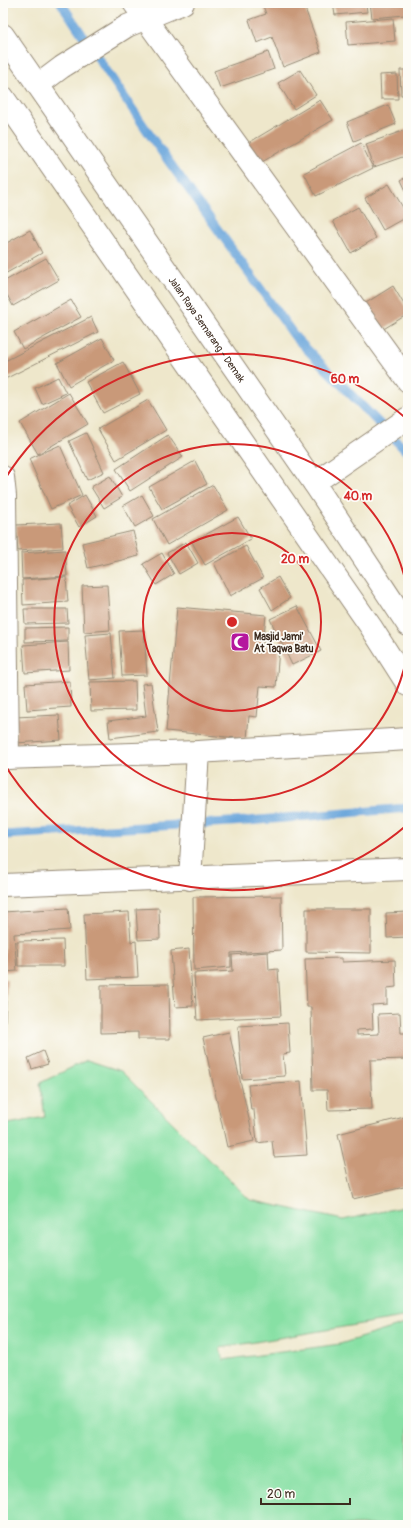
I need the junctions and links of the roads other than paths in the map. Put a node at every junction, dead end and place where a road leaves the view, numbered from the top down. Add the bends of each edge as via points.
1 (183, 3) edge
2 (135, 16) edge
3 (3, 35) edge
4 (38, 85) junction
5 (3, 97) edge
6 (408, 381) edge
7 (408, 418) edge
8 (3, 477) edge
9 (314, 483) junction
10 (408, 625) edge
11 (408, 685) edge
12 (408, 739) edge
13 (5, 758) edge
14 (197, 759) junction
15 (408, 869) edge
16 (190, 871) junction
17 (3, 885) edge

1 - 2 main road
2 - 4 main road
2 - 6 main road
3 - 4 main road, Jalan Raya Semarang - Demak
4 - 9 main road, Jalan Raya Semarang - Demak
5 - 11 main road via 371,627
7 - 9 main road
8 - 13 main road via 6,496
9 - 10 main road, Jalan Raya Semarang - Demak
12 - 14 main road
13 - 14 main road
14 - 16 main road
15 - 16 main road
16 - 17 main road

